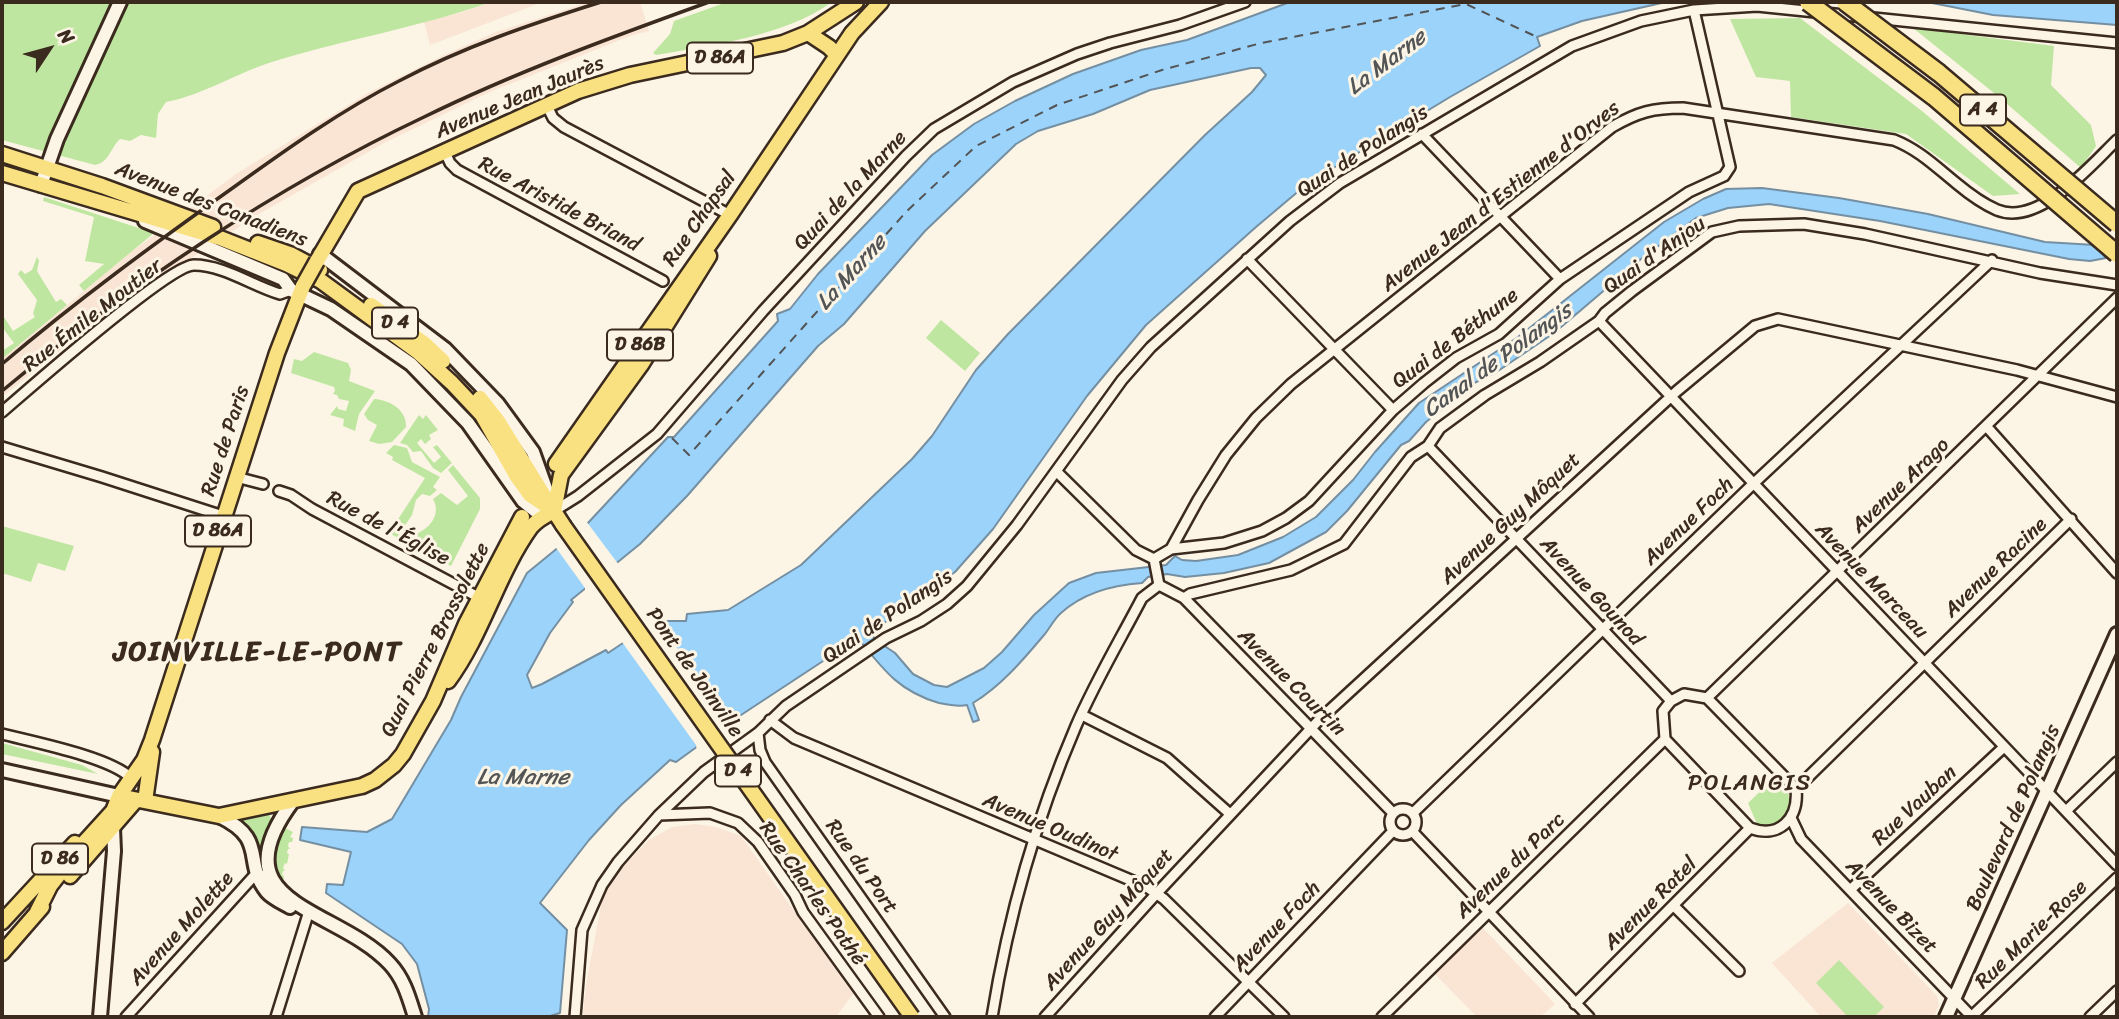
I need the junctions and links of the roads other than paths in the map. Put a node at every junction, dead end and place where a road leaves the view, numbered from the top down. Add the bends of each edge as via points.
1 (120, 2) edge
2 (856, 2) edge
3 (881, 2) edge
4 (1245, 2) edge
5 (1808, 2) edge
6 (1845, 2) edge
7 (1694, 10) junction
8 (808, 33) junction
9 (2117, 43) edge
10 (837, 55) junction
11 (547, 106) junction
12 (1717, 113) junction
13 (1422, 134) junction
14 (2117, 140) edge
15 (445, 152) junction
16 (2, 154) edge
17 (47, 167) junction
18 (2, 173) edge
19 (41, 186) junction
20 (119, 210) junction
21 (1501, 217) junction
22 (726, 220) junction
23 (2117, 224) edge
24 (2117, 254) edge
25 (319, 257) junction
26 (1247, 259) junction
27 (1992, 260) junction
28 (1560, 279) junction
29 (663, 281) dead end
30 (2117, 285) edge
31 (298, 290) junction
32 (2117, 298) edge
33 (1599, 321) junction
34 (1902, 344) junction
35 (1335, 349) junction
36 (2039, 376) junction
37 (1671, 397) junction
38 (2117, 397) edge
39 (1393, 410) junction
40 (2, 412) edge
41 (1987, 427) junction
42 (1428, 446) junction
43 (2, 447) edge
44 (556, 464) tunnel mouth
45 (1057, 472) junction
46 (236, 477) junction
47 (263, 484) dead end
48 (1753, 484) junction
49 (279, 491) dead end
50 (548, 514) junction
51 (223, 516) junction
52 (522, 517) tunnel mouth
53 (2071, 519) junction
54 (1516, 538) junction
55 (1171, 548) junction
56 (1154, 559) junction
57 (1838, 572) junction
58 (2117, 573) edge
59 (1159, 585) junction
60 (480, 598) junction
61 (1184, 598) junction
62 (1602, 629) junction
63 (2117, 634) edge
64 (1924, 662) junction
65 (1707, 698) junction
66 (433, 701) junction
67 (1671, 701) junction
68 (1082, 715) junction
69 (770, 720) junction
70 (1312, 728) junction
71 (758, 733) junction
72 (2, 734) edge
73 (1665, 739) junction
74 (152, 740) junction
75 (2004, 747) junction
76 (2117, 762) edge
77 (2, 770) edge
78 (131, 778) junction
79 (1796, 789) junction
80 (2046, 791) junction
81 (119, 796) junction
82 (288, 799) junction
83 (141, 801) junction
84 (2066, 811) junction
85 (1393, 813) junction
86 (1413, 813) junction
87 (1230, 814) junction
88 (659, 815) junction
89 (219, 817) junction
90 (1791, 818) junction
91 (113, 828) junction
92 (1750, 828) junction
93 (1393, 831) junction
94 (1412, 831) junction
95 (1034, 841) junction
96 (2117, 865) edge
97 (264, 875) junction
98 (2117, 878) edge
99 (1850, 890) junction
100 (1157, 893) junction
101 (1674, 906) junction
102 (37, 912) junction
103 (1490, 912) junction
104 (308, 914) junction
105 (2, 920) edge
106 (2, 953) edge
107 (1739, 971) dead end
108 (1248, 982) junction
109 (2117, 991) edge
110 (1954, 998) junction
111 (1575, 1004) junction
112 (100, 1017) edge
113 (126, 1017) edge
114 (276, 1017) edge
115 (406, 1017) edge
116 (415, 1017) edge
117 (575, 1017) edge
118 (879, 1017) edge
119 (912, 1017) edge
120 (946, 1017) edge
121 (992, 1017) edge
122 (1045, 1017) edge
123 (1215, 1017) edge
124 (1284, 1017) edge
125 (1382, 1017) edge
126 (1589, 1017) edge
127 (1946, 1017) edge
128 (1971, 1017) edge
129 (2090, 1017) edge

1 - 17 street
2 - 8 main road, Avenue Jean Jaurès
3 - 10 main road, Rue Chapsal
4 - 50 street, Quai de la Marne via 1077,54 1013,82 934,129 763,312 657,434
5 - 24 highway, A 4, bridge via 1934,97
6 - 23 highway, A 4, bridge via 1939,73
7 - 9 street, Quai de Polangis via 1757,6
7 - 12 street
7 - 13 street, Quai de Polangis via 1641,21 1572,46
8 - 10 main road
8 - 11 main road, Avenue Jean Jaurès / D 86A via 760,50 630,75
10 - 22 main road, Rue Chapsal / D 86B
11 - 15 main road, Avenue Jean Jaurès / D 86A
11 - 22 street via 564,127
12 - 14 street, Avenue Jean d'Estienne d'Orves via 1894,140 1912,147 1998,211 2025,213 2075,182
12 - 21 street, Avenue Jean d'Estienne d'Orves via 1656,108 1635,114 1612,127
12 - 28 street, Quai de Béthune via 1730,167 1724,176 1689,192
13 - 21 street
13 - 26 street, Quai de Polangis via 1340,183
15 - 25 main road, Avenue Jean Jaurès / D 86A via 358,191
15 - 29 street, Rue Aristide Briand via 457,170
16 - 17 main road, Avenue des Canadiens / D 4
17 - 19 street
17 - 50 main road, Avenue des Canadiens / D 4 via 290,254 329,275 425,344 462,379 498,421
18 - 19 main road, Avenue des Canadiens / D 4
19 - 20 main road, Avenue des Canadiens / D 4
20 - 31 street via 283,279
20 - 50 main road, Avenue des Canadiens / D 4 via 220,238 330,287 418,352 460,390 482,415 517,477
21 - 28 street
21 - 35 street, Avenue Jean d'Estienne d'Orves
22 - 44 main road, Rue Chapsal / D 86B
22 - 50 main road via 701,272 641,365 561,475
25 - 31 main road, D 86A, bridge
25 - 50 street via 445,349 504,411 533,452
26 - 35 street
26 - 45 street, Quai de Polangis via 1151,347
27 - 30 street, Quai d'Anjou
27 - 33 street, Quai d'Anjou via 1804,224 1739,226 1712,232
27 - 34 street, Avenue Foch
28 - 39 street, Quai de Béthune via 1499,334 1456,358
31 - 40 street, Rue Émile Moutier via 280,294 212,268 191,265 169,275
31 - 46 main road, Rue de Paris / D 86A
31 - 50 street via 411,364 468,423 523,501
32 - 36 street, Avenue Arago
33 - 37 street, Avenue Marceau
33 - 42 street, Quai d'Anjou via 1485,395 1440,428
34 - 36 street, Avenue Guy Môquet
34 - 37 street, Avenue Guy Môquet via 1778,319 1755,326
34 - 48 street, Avenue Foch
35 - 39 street
35 - 55 street, Avenue Jean d'Estienne d'Orves via 1256,418 1226,455
36 - 38 street, Avenue Guy Môquet
36 - 41 street, Avenue Arago
37 - 48 street, Avenue Marceau
37 - 54 street, Avenue Guy Môquet
39 - 55 street, Quai de Béthune via 1333,476 1286,517 1262,531 1224,542
41 - 53 street
41 - 57 street, Avenue Arago
42 - 54 street, Avenue Gounod
42 - 61 street, Quai d'Anjou via 1411,457 1344,544 1291,570
43 - 51 street
45 - 56 street via 1136,550
45 - 69 street, Quai de Polangis via 968,586
46 - 47 street
46 - 51 main road, Rue de Paris / D 86A
48 - 57 street, Avenue Marceau
48 - 62 street, Avenue Foch
49 - 60 street, Rue de l'Église
50 - 66 main road via 533,524 462,662
50 - 119 main road, Pont de Joinville / D 4, bridge via 563,525
51 - 74 main road, Rue de Paris / D 86A
52 - 60 main road, Quai Pierre Brossolette
53 - 58 street
53 - 64 street, Avenue Racine
54 - 62 street, Avenue Gounod
54 - 70 street, Avenue Guy Môquet
55 - 56 street, Avenue Jean d'Estienne d'Orves
56 - 59 street
57 - 64 street, Avenue Marceau
57 - 65 street, Avenue Arago
59 - 61 street, Avenue Courtin
59 - 68 street via 1142,598
60 - 66 main road, Quai Pierre Brossolette
61 - 70 street, Avenue Courtin
62 - 67 street, Avenue Gounod
62 - 86 street, Avenue Foch
63 - 80 street, Boulevard de Polangis
64 - 75 street, Avenue Marceau
64 - 79 street, Avenue Racine
65 - 67 street via 1684,694
65 - 79 street
66 - 82 main road, Quai Pierre Brossolette via 403,754 374,780
67 - 73 street via 1663,711
68 - 87 street via 1167,758
68 - 95 street
69 - 71 street, Quai de Polangis
69 - 95 street, Avenue Oudinot via 794,738
70 - 85 street, Avenue Courtin
70 - 87 street, Avenue Guy Môquet
71 - 88 street, Quai de Polangis via 704,772
71 - 120 street, Rue du Port via 765,762
72 - 78 street via 93,760
73 - 92 street
73 - 103 street, Avenue du Parc
74 - 78 main road, Rue de Paris / D 86A
74 - 83 main road
75 - 80 street, Avenue Marceau
75 - 99 street, Rue Vauban
76 - 84 street
77 - 81 street
78 - 81 main road, Rue de Paris / D 86A
79 - 90 street
80 - 84 street, Avenue Marceau
80 - 110 street, Boulevard de Polangis
81 - 83 main road
81 - 102 main road via 113,811 50,886
81 - 105 main road, D 86
82 - 89 main road, Quai Pierre Brossolette
82 - 97 street
83 - 89 main road
83 - 91 main road, D 86
84 - 96 street, Avenue Marceau
85 - 86 street via 1406,809
85 - 93 street
86 - 94 street via 1416,825
87 - 100 street, Avenue Guy Môquet
88 - 117 street, Quai de Polangis via 602,885 582,930
88 - 118 street, Rue Charles Pathé via 710,813 741,825 758,842
89 - 97 street via 246,835
90 - 92 street via 1771,831
90 - 99 street, Avenue Bizet via 1801,838
91 - 102 main road, D 86
91 - 112 street
92 - 101 street, Avenue Ratel
93 - 94 street via 1406,835
93 - 108 street, Avenue Foch
94 - 103 street
95 - 100 street, Avenue Oudinot
95 - 121 street
97 - 104 street via 267,891
97 - 113 street, Avenue Molette via 253,877
98 - 128 street, Rue Marie-Rose
99 - 110 street, Avenue Bizet
100 - 108 street, Avenue Oudinot
100 - 122 street, Avenue Guy Môquet
101 - 107 street
101 - 111 street, Avenue Ratel
102 - 106 main road, D 86
103 - 111 street
103 - 125 street, Avenue du Parc
104 - 114 street
104 - 115 street via 374,959 391,977
104 - 116 street via 367,944 390,964 408,993
108 - 123 street, Avenue Foch
108 - 124 street, Avenue Oudinot
109 - 129 street
110 - 127 street, Boulevard de Polangis
110 - 128 street, Avenue Bizet
111 - 126 street

